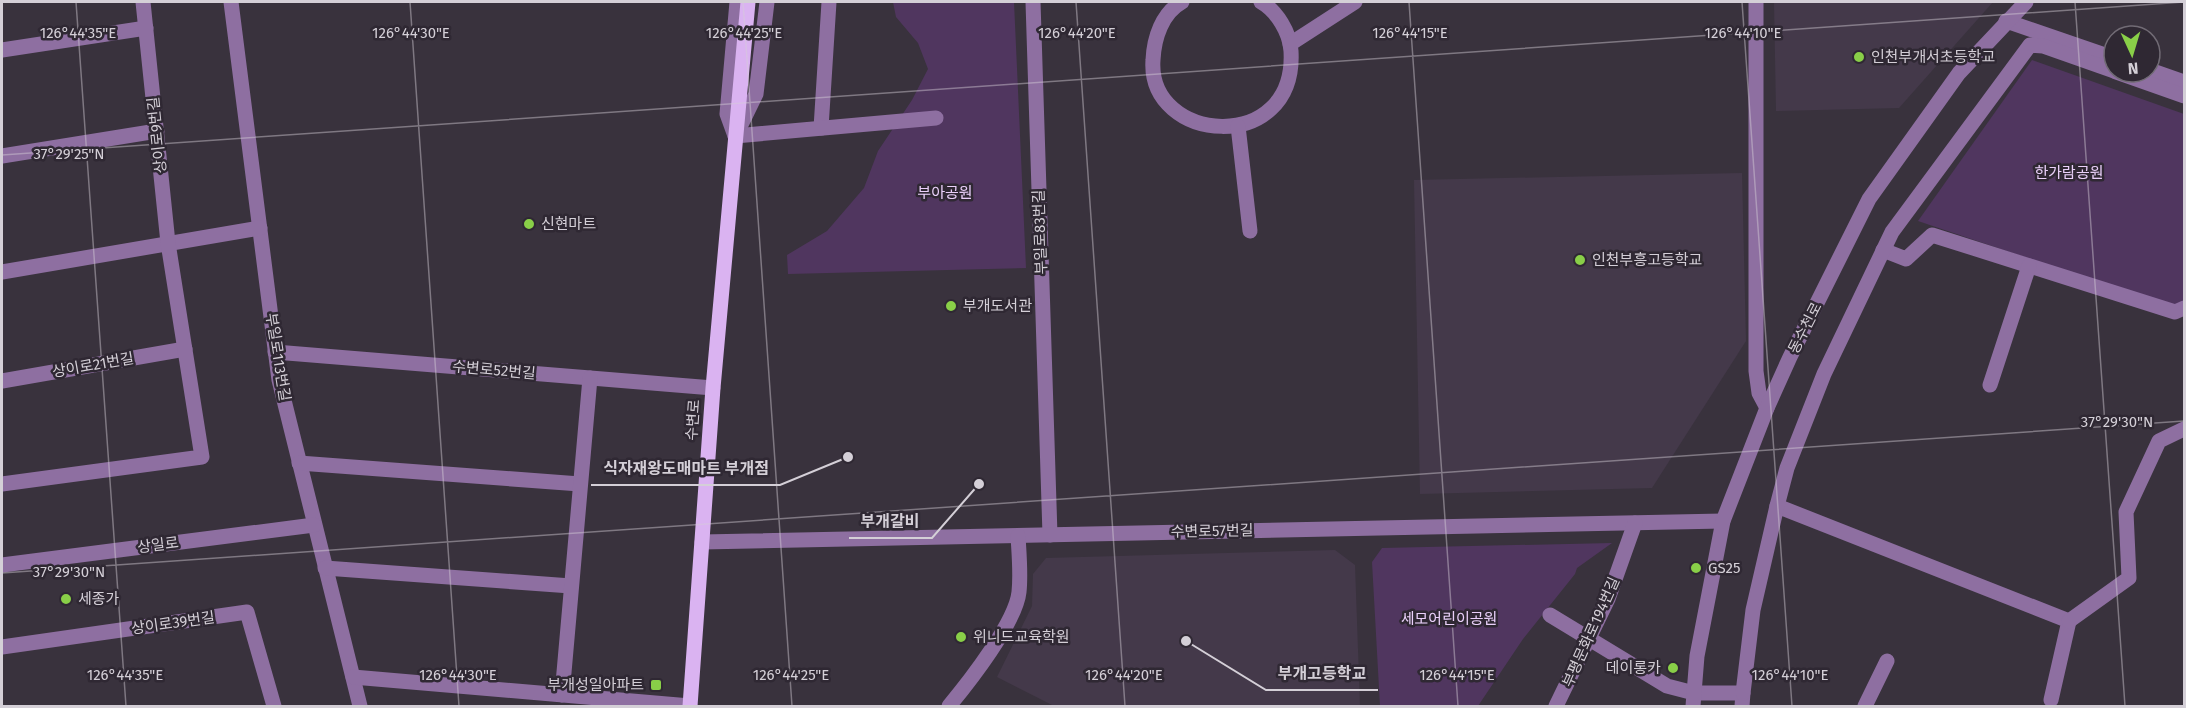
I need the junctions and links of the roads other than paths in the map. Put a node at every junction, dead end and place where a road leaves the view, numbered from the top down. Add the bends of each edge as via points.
1 (143, 2) edge
2 (231, 2) edge
3 (737, 2) edge
4 (748, 2) edge
5 (767, 2) edge
6 (829, 2) edge
7 (1033, 2) edge
8 (1182, 2) edge
9 (1261, 2) edge
10 (1355, 2) edge
11 (1756, 2) edge
12 (2026, 2) edge
13 (2006, 21) junction
14 (146, 28) junction
15 (1290, 44) junction
16 (2, 50) edge
17 (2102, 54) edge
18 (2102, 67) edge
19 (2162, 74) edge
20 (2184, 82) edge
21 (2150, 84) edge
22 (2184, 96) edge
23 (936, 118) dead end
24 (1238, 126) junction
25 (821, 128) junction
26 (157, 131) junction
27 (735, 136) junction
28 (2, 156) edge
29 (260, 228) junction
30 (1250, 231) dead end
31 (168, 243) junction
32 (1883, 250) junction
33 (2029, 266) junction
34 (2, 272) edge
35 (2184, 308) edge
36 (185, 349) junction
37 (275, 352) junction
38 (590, 378) junction
39 (2, 381) edge
40 (1990, 385) dead end
41 (713, 388) junction
42 (1767, 408) junction
43 (2184, 429) edge
44 (299, 463) junction
45 (2, 484) edge
46 (580, 484) junction
47 (1777, 506) junction
48 (1723, 521) junction
49 (1635, 523) junction
50 (314, 525) junction
51 (1050, 535) junction
52 (1018, 536) junction
53 (702, 542) junction
54 (2, 565) edge
55 (325, 568) junction
56 (572, 586) junction
57 (1550, 615) dead end
58 (2069, 621) junction
59 (1590, 641) junction
60 (2, 647) edge
61 (1887, 661) dead end
62 (353, 677) junction
63 (562, 695) junction
64 (1694, 700) edge
65 (1742, 700) edge
66 (2052, 704) edge
67 (274, 706) edge
68 (360, 706) edge
69 (690, 706) edge
70 (949, 706) edge
71 (1556, 706) edge
72 (1865, 706) edge

1 - 14 street, 상이로9번길
2 - 29 street, 부일로113번길
3 - 27 street, 수변로 via 727,114
4 - 27 main road, 수변로
5 - 27 street, 수변로 via 756,94
6 - 25 street
7 - 51 street, 부일로83번길
8 - 24 street via 1163,21 1154,43 1152,66 1159,89 1172,108 1192,122 1214,128
9 - 15 street via 1282,22
10 - 15 street
11 - 42 street via 1756,371 1759,393
12 - 13 street, 동수천로
13 - 17 street
13 - 42 street, 동수천로 via 1959,73 1869,200
14 - 16 street
14 - 26 street, 상이로9번길
15 - 24 street via 1292,66 1275,104 1258,118
18 - 32 street via 2030,45 1892,232
19 - 20 street
21 - 22 street
23 - 25 street
24 - 30 street
25 - 27 street
26 - 28 street
26 - 31 street, 상이로9번길
27 - 41 main road, 수변로
29 - 31 street
29 - 37 street, 부일로113번길
31 - 34 street
31 - 36 street
32 - 33 street via 1906,259 1932,235
32 - 47 street via 1824,374 1787,468
33 - 35 street via 2175,312
33 - 40 street
36 - 39 street, 상이로21번길
36 - 45 street via 202,457
37 - 38 street, 수변로52번길
37 - 44 street, 부일로113번길
38 - 41 street, 수변로52번길
38 - 46 street
41 - 53 main road, 수변로
42 - 48 street, 동수천로
43 - 58 street via 2159,441 2126,512 2129,578
44 - 46 street
44 - 50 street, 부일로113번길
46 - 56 street
47 - 58 street
47 - 65 street via 1753,610
48 - 49 street, 수변로57번길
48 - 64 street, 동수천로 via 1697,656
49 - 51 street, 수변로57번길
49 - 59 street, 부평문화로194번길
50 - 54 street, 상일로
50 - 55 street, 부일로113번길
51 - 52 street, 수변로57번길
52 - 53 street, 수변로57번길
52 - 70 street via 1019,592 1015,608
53 - 69 main road, 수변로
55 - 56 street
55 - 62 street, 부일로113번길
56 - 63 street
57 - 59 street
58 - 66 street
59 - 64 street
59 - 71 street, 부평문화로194번길
60 - 67 street, 상이로39번길 via 247,612
61 - 72 street
62 - 63 street
62 - 68 street, 부일로113번길
63 - 69 street
64 - 65 street

